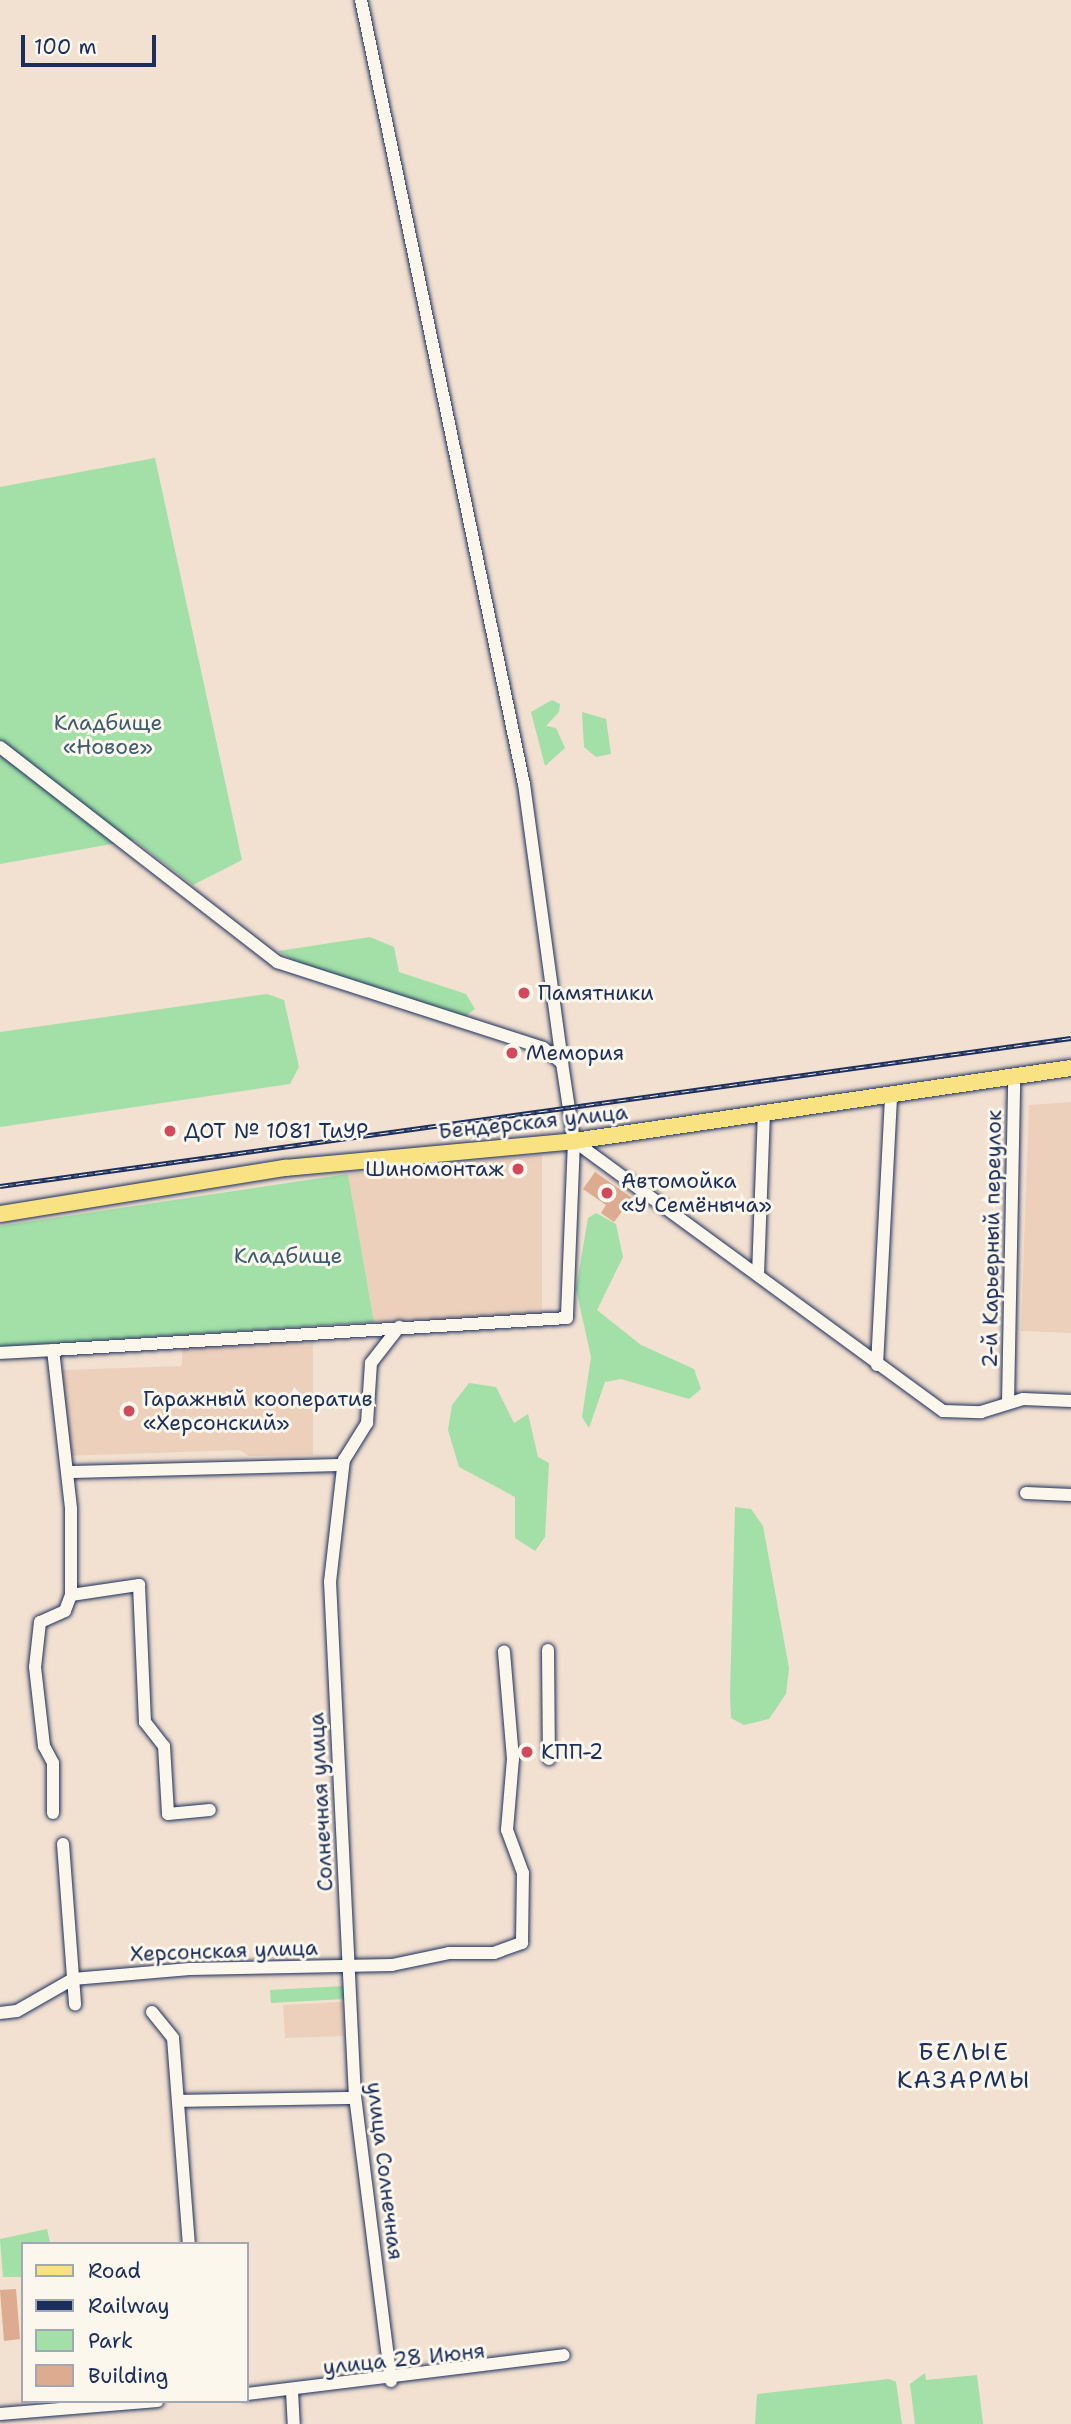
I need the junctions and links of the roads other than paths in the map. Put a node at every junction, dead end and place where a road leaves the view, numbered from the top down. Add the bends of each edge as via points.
1 (361, 0) edge
2 (0, 747) edge
3 (562, 1063) junction
4 (1071, 1068) edge
5 (1014, 1076) junction
6 (891, 1094) junction
7 (764, 1113) junction
8 (574, 1141) junction
9 (0, 1214) edge
10 (758, 1275) junction
11 (398, 1327) junction
12 (53, 1350) junction
13 (0, 1353) edge
14 (877, 1365) junction
15 (1071, 1401) edge
16 (1008, 1403) junction
17 (343, 1465) junction
18 (69, 1472) junction
19 (1026, 1493) dead end
20 (1071, 1495) edge
21 (71, 1595) junction
22 (548, 1650) dead end
23 (504, 1651) dead end
24 (549, 1759) dead end
25 (210, 1810) dead end
26 (52, 1813) dead end
27 (63, 1844) dead end
28 (349, 1966) junction
29 (73, 1979) junction
30 (75, 2005) dead end
31 (152, 2012) dead end
32 (0, 2013) edge
33 (355, 2098) junction
34 (179, 2101) junction
35 (189, 2242) edge
36 (564, 2355) dead end
37 (391, 2381) junction
38 (292, 2390) junction
39 (248, 2394) edge
40 (133, 2403) edge
41 (0, 2414) edge
42 (294, 2424) edge

1 - 3 street via 524,784
2 - 3 street via 277,961 542,1048
3 - 8 street
4 - 5 main road, Бендерская улица
5 - 6 main road, Бендерская улица
5 - 16 street, 2-й Карьерный переулок
6 - 7 main road, Бендерская улица
6 - 14 street
7 - 8 main road, Бендерская улица
7 - 10 street
8 - 9 main road, Бендерская улица via 285,1168
8 - 10 street
8 - 11 street via 567,1318
10 - 14 street
11 - 12 street
11 - 17 street via 370,1363 367,1423
12 - 13 street
12 - 18 street
14 - 16 street via 943,1411 972,1413
15 - 16 street
17 - 18 street
17 - 28 street, Солнечная улица via 330,1581
18 - 21 street
19 - 20 street
21 - 25 street via 139,1585 145,1722 163,1746 168,1814
21 - 26 street via 65,1611 40,1622 36,1667 44,1746 53,1763
22 - 24 street
23 - 28 street via 513,1759 507,1829 523,1873 522,1943 494,1954
27 - 29 street
28 - 29 street, Херсонская улица
28 - 33 street, улица Солнечная
29 - 30 street
29 - 32 street via 26,2007
31 - 34 street via 173,2038
33 - 34 street
33 - 37 street, улица Солнечная
34 - 35 street
36 - 37 street, улица 28 Июня
37 - 38 street, улица 28 Июня
38 - 39 street, улица 28 Июня
38 - 42 street
40 - 41 street

